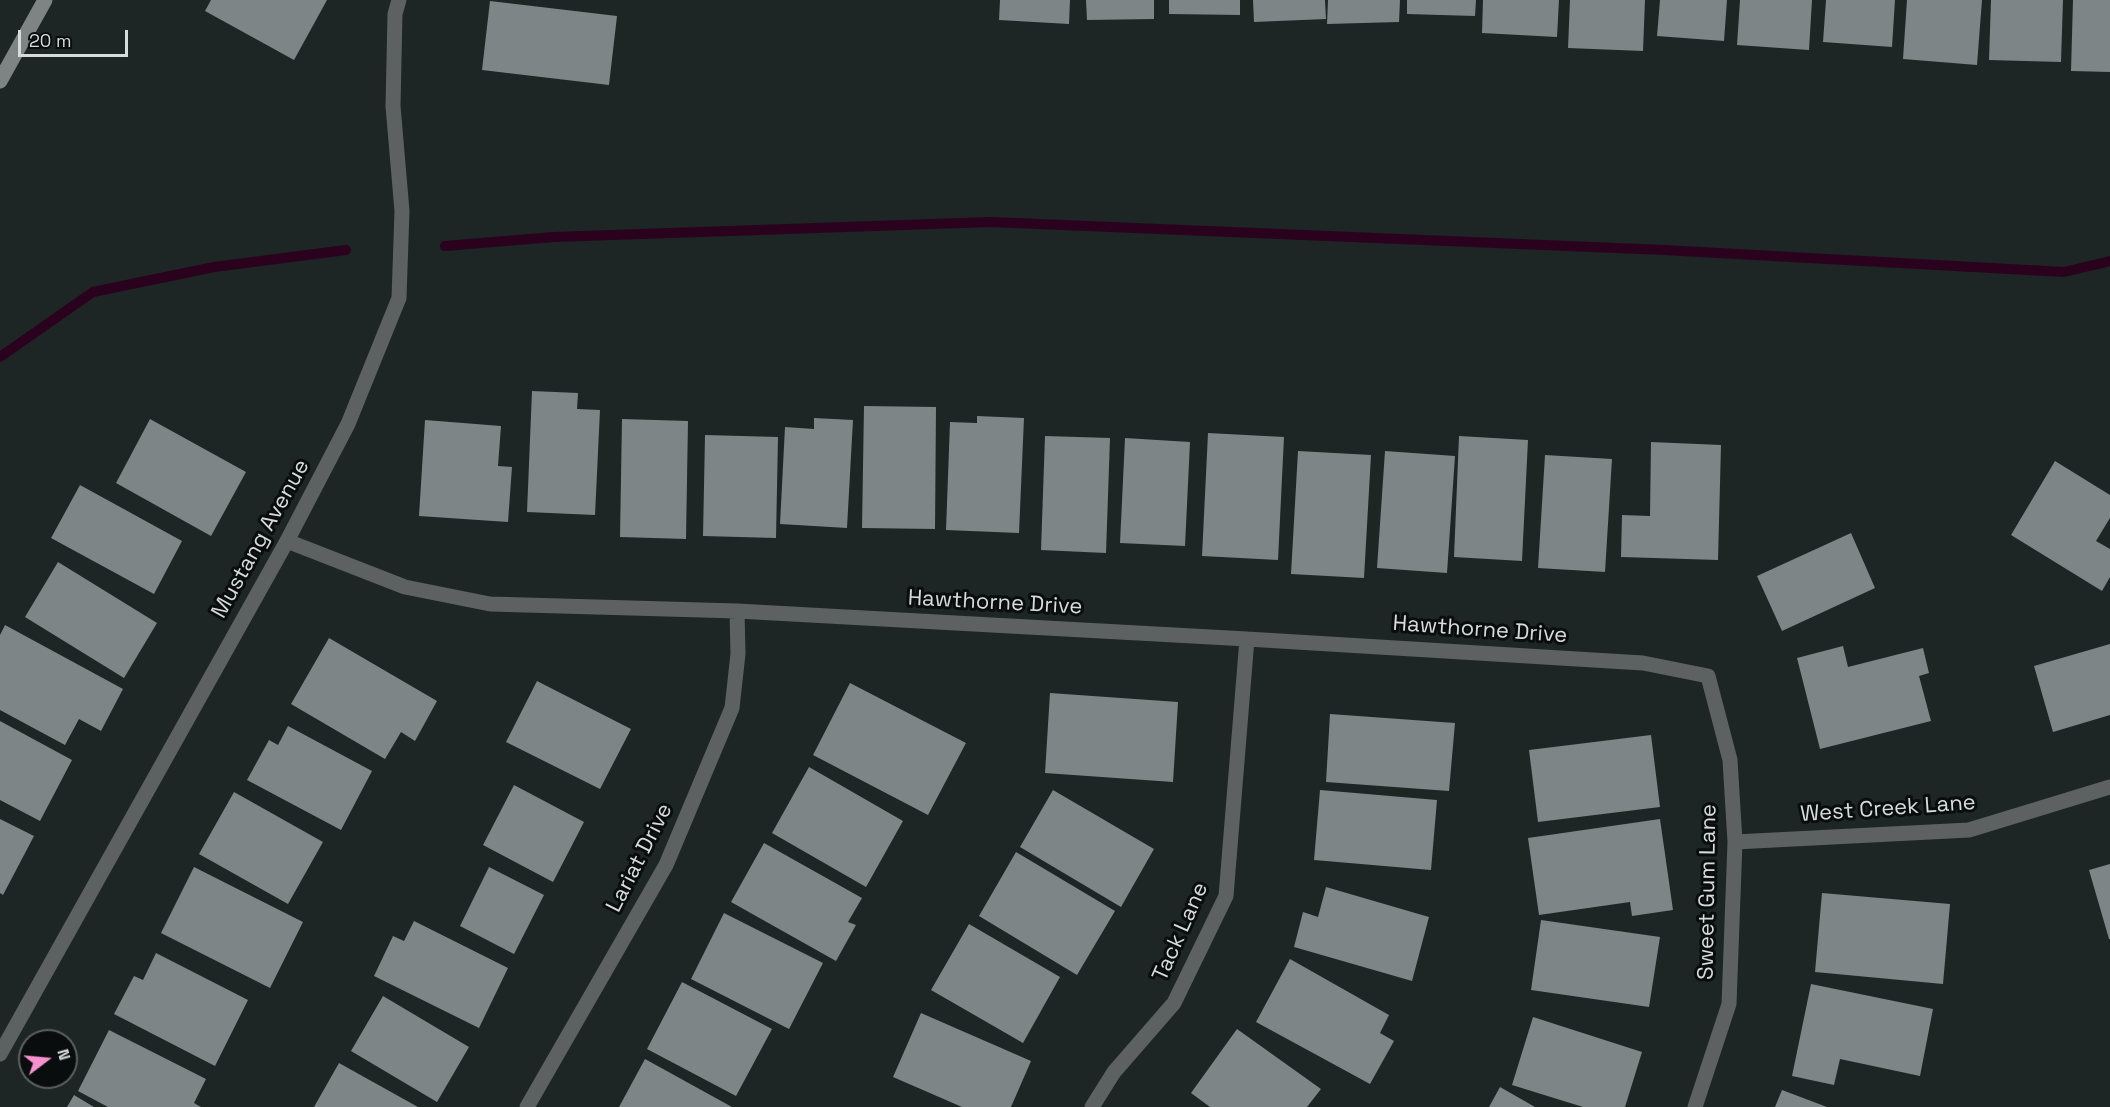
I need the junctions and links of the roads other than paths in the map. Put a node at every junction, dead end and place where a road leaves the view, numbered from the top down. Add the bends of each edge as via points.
1 (45, 0) edge
2 (399, 0) edge
3 (0, 81) edge
4 (287, 541) junction
5 (737, 611) junction
6 (1247, 639) junction
7 (1708, 676) joint
8 (2110, 787) edge
9 (1735, 842) junction
10 (0, 1054) edge
11 (526, 1107) edge
12 (1092, 1107) edge
13 (1695, 1107) edge

1 - 3 main road
2 - 4 street, Mustang Avenue via 395,14 393,106 402,211 399,298 348,424
4 - 5 street, Hawthorne Drive via 405,587 490,604
4 - 10 street, Mustang Avenue
5 - 6 street, Hawthorne Drive
5 - 11 street, Lariat Drive via 738,654 732,708 666,865
6 - 7 street, Hawthorne Drive via 1643,663
6 - 12 street, Tack Lane via 1226,896 1174,1003 1114,1072
7 - 9 street, Sweet Gum Lane via 1730,760
8 - 9 street, West Creek Lane via 1969,830
9 - 13 street, Sweet Gum Lane via 1729,1004

